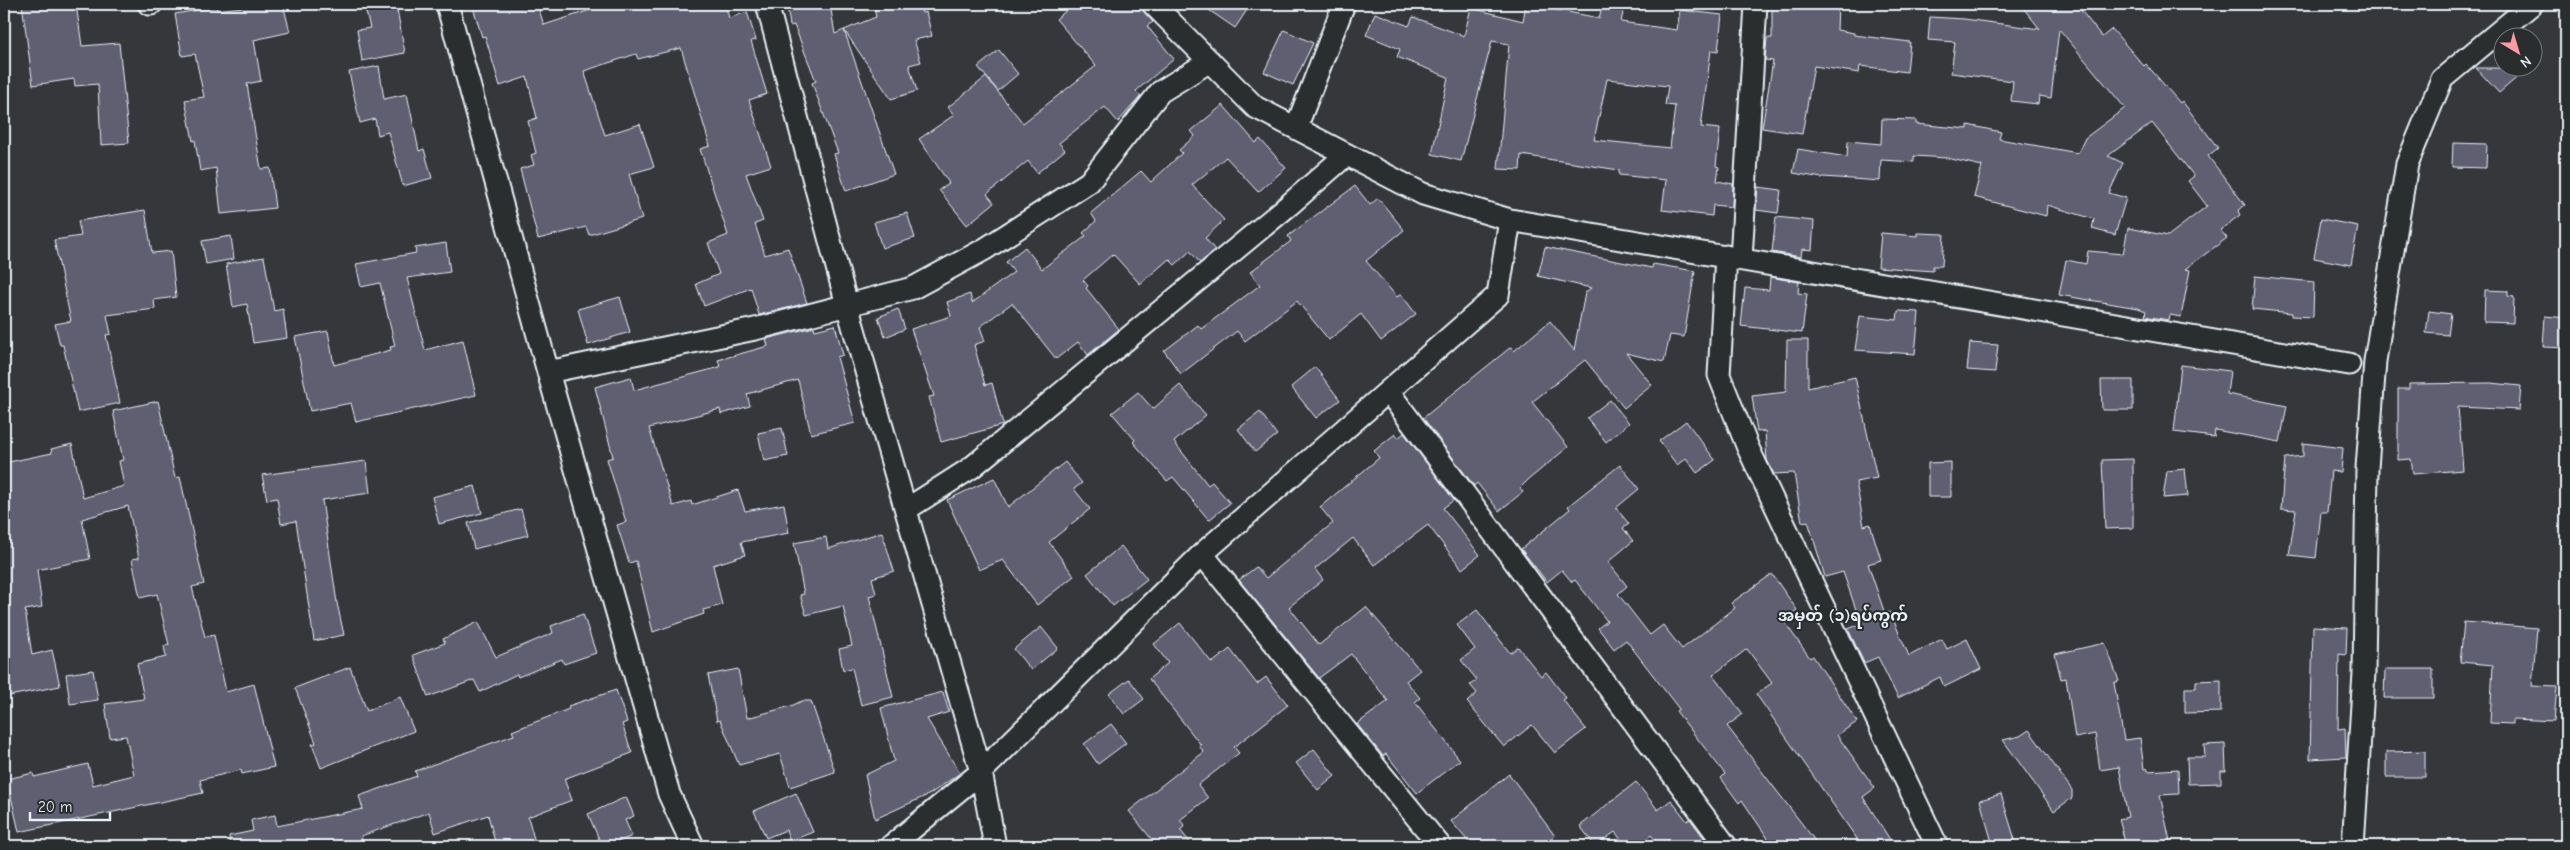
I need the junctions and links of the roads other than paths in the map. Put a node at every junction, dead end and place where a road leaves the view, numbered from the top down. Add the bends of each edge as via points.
1 (447, 4) edge
2 (767, 4) edge
3 (1153, 4) edge
4 (1344, 4) edge
5 (1756, 4) edge
6 (2532, 4) edge
7 (1210, 61) junction
8 (1296, 128) junction
9 (1346, 155) junction
10 (1510, 220) junction
11 (1734, 258) junction
12 (847, 305) junction
13 (2349, 364) dead end
14 (548, 372) junction
15 (1388, 391) junction
16 (907, 508) junction
17 (1202, 554) junction
18 (982, 772) junction
19 (693, 846) edge
20 (891, 846) edge
21 (995, 846) edge
22 (1440, 846) edge
23 (1726, 846) edge
24 (1937, 846) edge
25 (2353, 846) edge

1 - 14 street
2 - 12 street
3 - 7 street
4 - 8 street
5 - 11 street
6 - 25 street via 2442,79 2407,164 2375,361 2367,468 2364,672
7 - 8 street via 1256,107
7 - 12 street via 1160,92 1088,182 985,248 913,288
8 - 9 street
9 - 10 street via 1423,194
9 - 16 street via 972,468
10 - 11 street
10 - 15 street via 1498,295
11 - 13 street
11 - 24 street via 1719,375 1748,448
12 - 14 street via 755,329
12 - 16 street
14 - 19 street via 669,794
15 - 17 street
15 - 23 street
16 - 18 street
17 - 18 street
17 - 22 street
18 - 20 street
18 - 21 street

